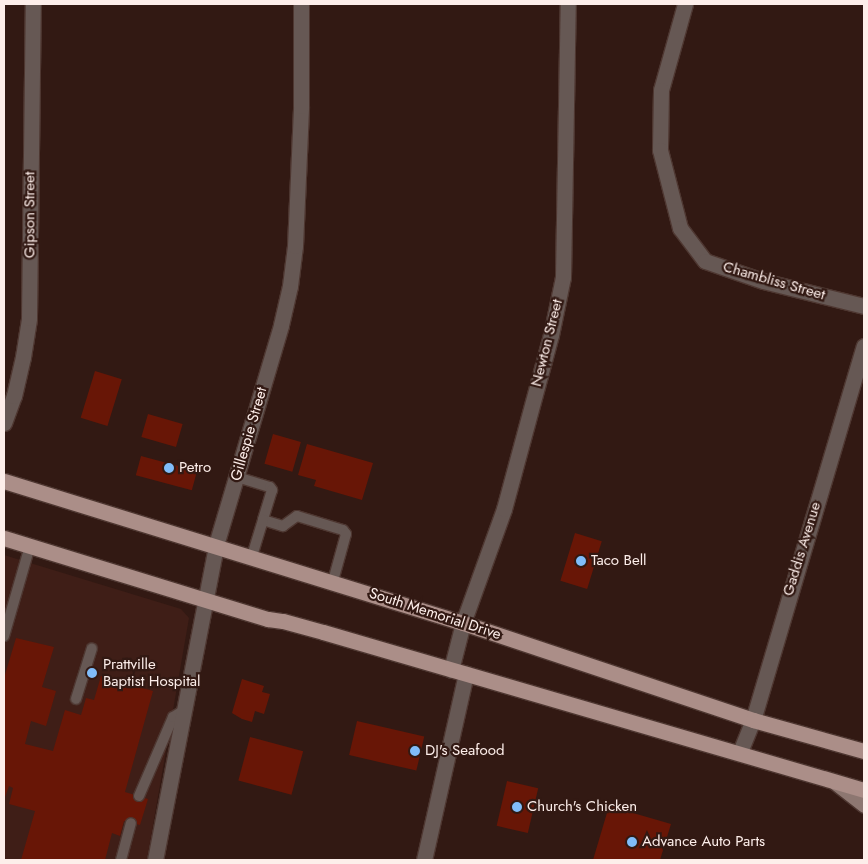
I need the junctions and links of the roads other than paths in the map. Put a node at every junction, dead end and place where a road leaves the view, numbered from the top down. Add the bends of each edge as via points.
1 (33, 4) edge
2 (301, 4) edge
3 (568, 4) edge
4 (685, 4) edge
5 (864, 306) edge
6 (864, 346) edge
7 (4, 423) edge
8 (237, 477) junction
9 (4, 480) edge
10 (263, 520) junction
11 (4, 538) edge
12 (30, 546) junction
13 (216, 546) junction
14 (252, 556) junction
15 (333, 581) junction
16 (205, 599) junction
17 (464, 623) junction
18 (4, 636) edge
19 (92, 648) dead end
20 (450, 670) junction
21 (466, 674) junction
22 (76, 699) dead end
23 (183, 711) junction
24 (752, 720) junction
25 (864, 751) edge
26 (740, 752) junction
27 (836, 782) junction
28 (864, 790) edge
29 (140, 796) dead end
30 (864, 805) edge
31 (132, 822) dead end
32 (121, 860) edge
33 (156, 860) edge
34 (424, 860) edge

1 - 7 street, Gipson Street via 29,318 14,396
2 - 8 street, Gillespie Street via 295,246 290,286
3 - 17 street, Newton Street via 563,277 551,335 504,509
4 - 5 street, Chambliss Street via 661,90 660,150 680,228 705,262 763,281
6 - 24 street, Gaddis Avenue
8 - 10 lane via 272,490
8 - 13 street, Gillespie Street
9 - 13 main road, South Memorial Drive
10 - 14 lane
10 - 15 lane via 283,526 297,516 343,530 346,534
11 - 12 main road
12 - 16 main road
12 - 18 lane
13 - 14 main road, South Memorial Drive
13 - 16 street, Gillespie Street
14 - 15 main road, South Memorial Drive
15 - 17 main road, South Memorial Drive
16 - 20 main road via 268,620 283,621
16 - 23 street, Gillespie Street
17 - 20 street, Newton Street
17 - 24 main road, South Memorial Drive
19 - 22 lane
20 - 21 main road
21 - 26 main road
21 - 34 street
23 - 29 lane via 173,717
23 - 33 street, Gillespie Street
24 - 25 main road, South Memorial Drive
24 - 26 street, Gaddis Avenue
26 - 27 main road
27 - 28 main road
27 - 30 main road
31 - 32 lane

